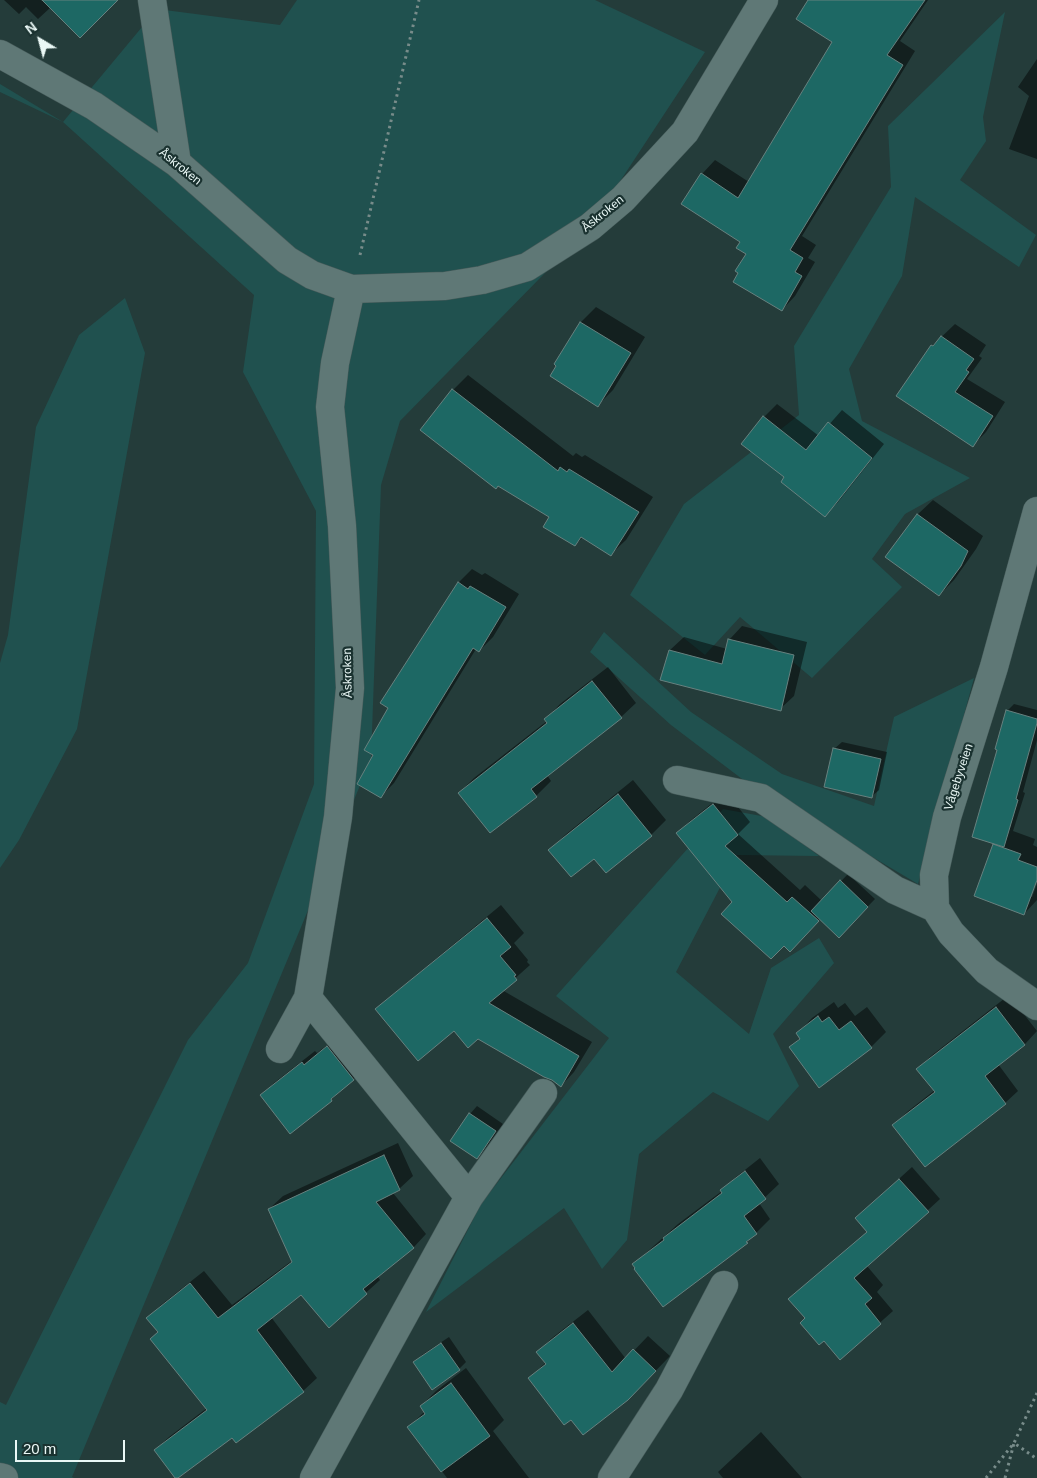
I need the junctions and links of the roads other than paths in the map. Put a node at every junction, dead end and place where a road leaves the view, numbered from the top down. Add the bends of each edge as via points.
1 (152, 0) edge
2 (764, 0) edge
3 (0, 54) edge
4 (177, 163) junction
5 (351, 290) junction
6 (1037, 511) edge
7 (677, 780) dead end
8 (935, 908) junction
9 (308, 998) junction
10 (1037, 1006) edge
11 (280, 1049) dead end
12 (543, 1093) dead end
13 (469, 1197) junction
14 (724, 1285) dead end
15 (0, 1477) edge
16 (4, 1478) edge
17 (314, 1478) edge
18 (612, 1478) edge

1 - 4 street
2 - 5 street, Åskroken via 685,132 623,198 590,227 527,267 482,280 445,286
3 - 4 street, Åskroken via 94,106
4 - 5 street, Åskroken via 287,260 312,275
5 - 9 street, Åskroken via 330,407 342,526 350,688 338,817
6 - 8 street, Vågebyveien via 994,667 947,817 934,875
7 - 8 street via 761,798 896,890
8 - 10 street, Vågebyveien via 950,933 987,971
9 - 11 street, Åskroken
9 - 13 street
12 - 13 street
13 - 17 street
14 - 18 street via 669,1390
15 - 16 street

